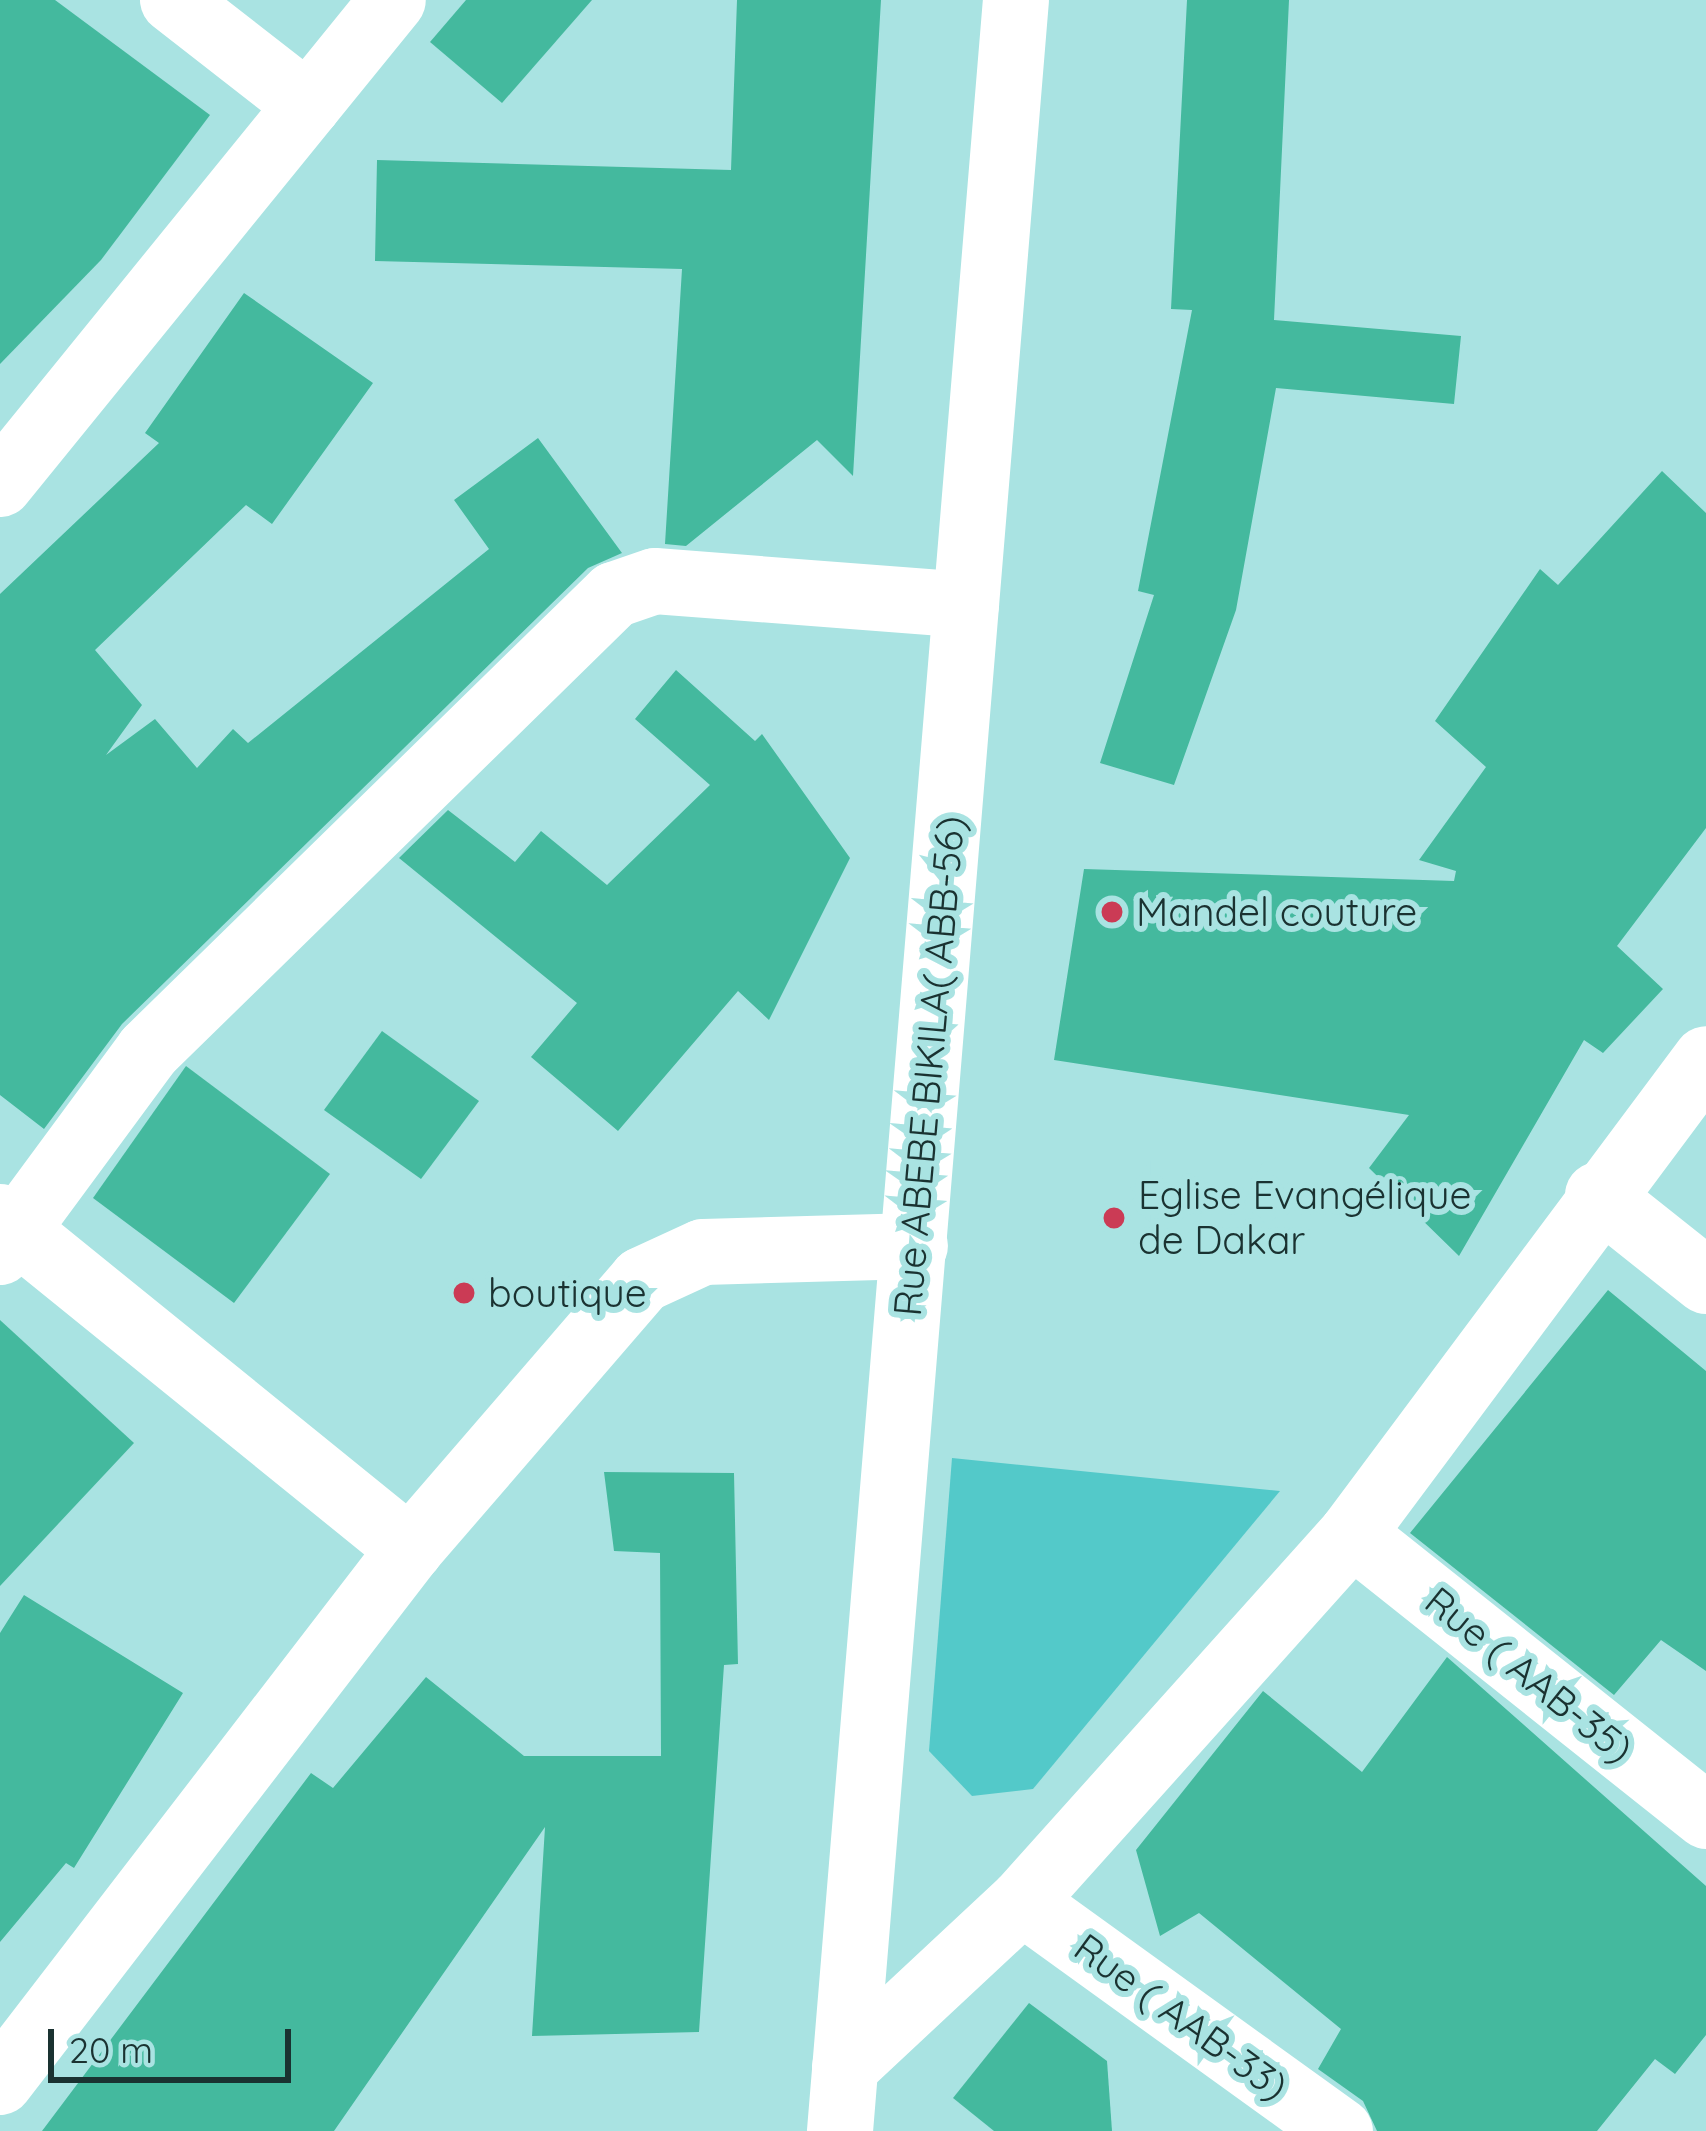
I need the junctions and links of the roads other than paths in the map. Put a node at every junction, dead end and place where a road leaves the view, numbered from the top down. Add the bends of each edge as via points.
1 (173, 0) edge
2 (393, 0) edge
3 (1016, 0) edge
4 (308, 105) junction
5 (0, 484) edge
6 (966, 605) junction
7 (1706, 1059) edge
8 (1598, 1195) junction
9 (6, 1233) edge
10 (915, 1246) junction
11 (1706, 1281) edge
12 (1352, 1534) junction
13 (410, 1549) junction
14 (1706, 1816) edge
15 (1022, 1902) junction
16 (845, 2067) junction
17 (0, 2082) edge
18 (840, 2131) edge
19 (1340, 2131) edge

1 - 4 street
2 - 4 street
3 - 6 street, Rue ABEBE BIKILA( ABB-56)
4 - 5 street
6 - 9 street via 655,580 614,595 148,1051
6 - 10 street, Rue ABEBE BIKILA( ABB-56)
7 - 8 street
8 - 11 street
8 - 12 street
9 - 13 street
10 - 13 street via 669,1262
10 - 16 street, Rue ABEBE BIKILA( ABB-56)
12 - 14 street, Rue ( AAB-35)
12 - 15 street
13 - 17 street
15 - 16 street
15 - 19 street, Rue ( AAB-33)
16 - 18 street, Rue ABEBE BIKILA( ABB-56)

